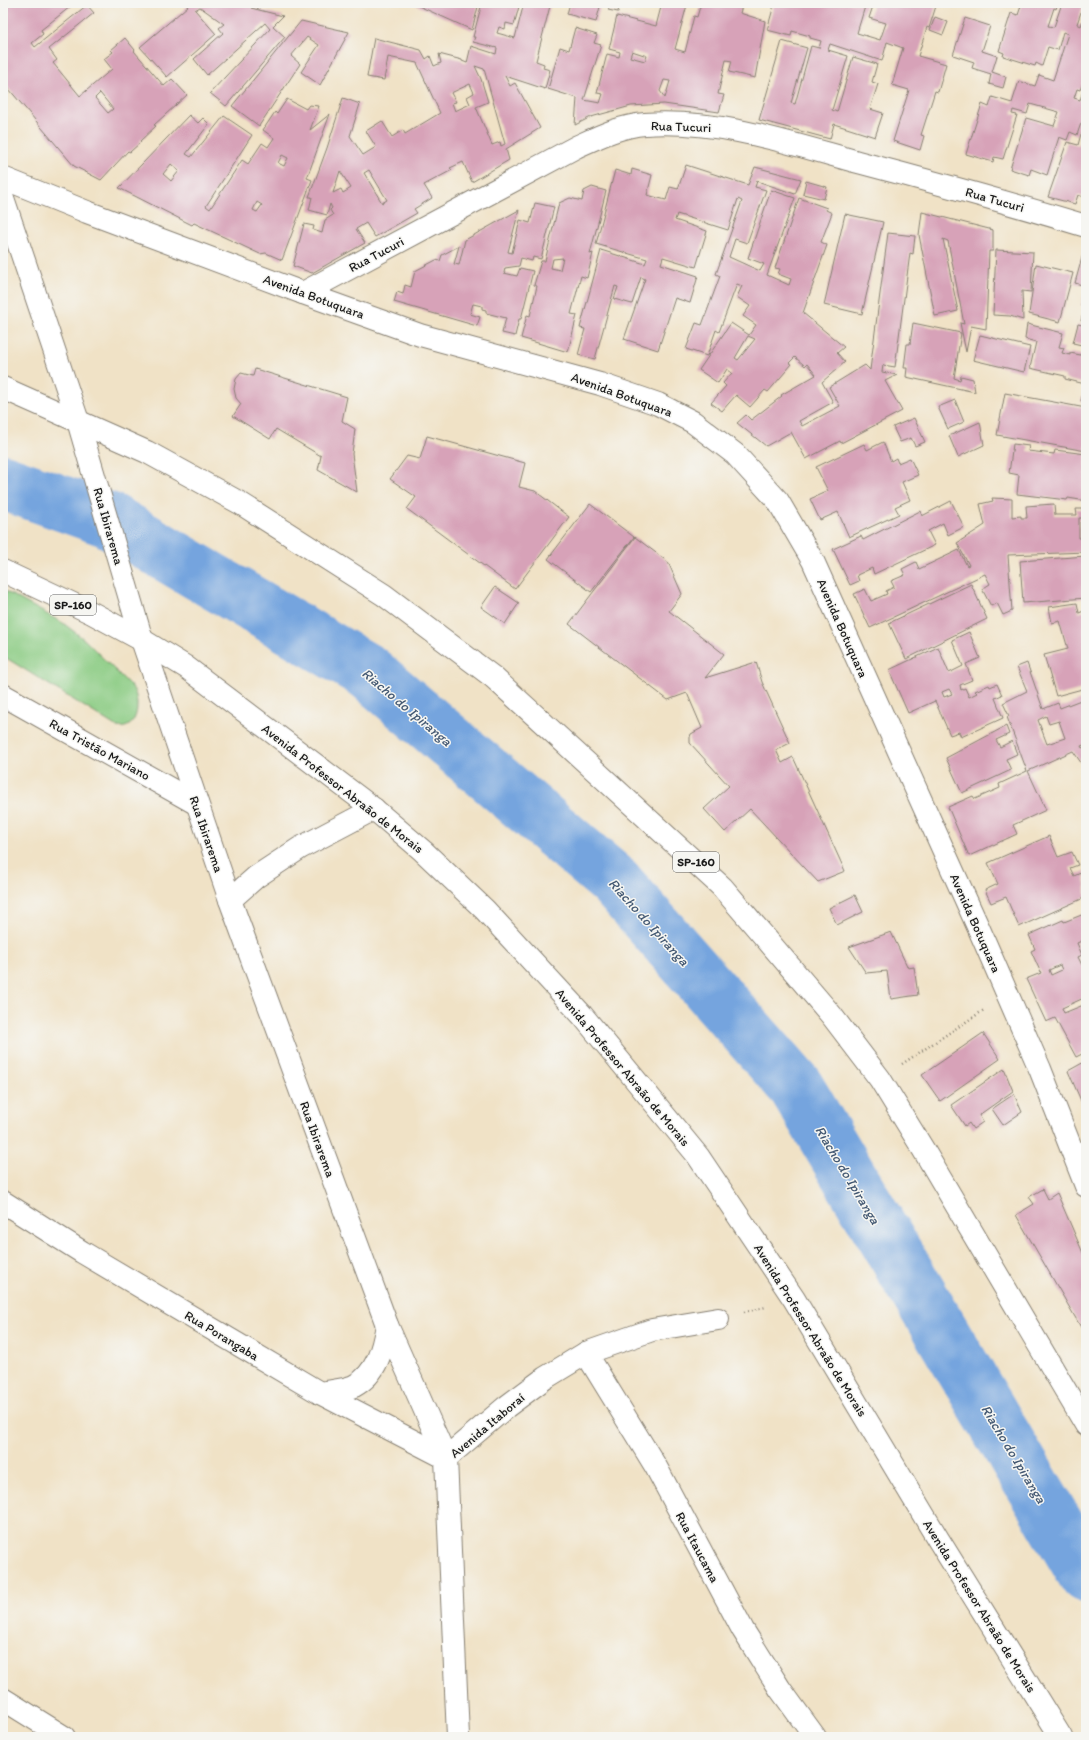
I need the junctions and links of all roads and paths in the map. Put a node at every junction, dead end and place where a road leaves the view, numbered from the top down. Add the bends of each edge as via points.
1 (3, 178) edge
2 (3, 198) edge
3 (1086, 226) edge
4 (303, 293) junction
5 (3, 388) edge
6 (78, 421) junction
7 (3, 571) edge
8 (142, 640) junction
9 (3, 695) edge
10 (197, 804) junction
11 (374, 809) junction
12 (230, 900) junction
13 (1006, 995) junction
14 (880, 1079) junction
15 (1086, 1186) edge
16 (3, 1202) edge
17 (794, 1299) junction
18 (718, 1319) joint
19 (387, 1325) junction
20 (586, 1353) junction
21 (320, 1393) junction
22 (1086, 1425) edge
23 (446, 1458) junction
24 (3, 1699) edge
25 (64, 1737) edge
26 (458, 1737) edge
27 (815, 1737) edge
28 (1061, 1737) edge

1 - 4 street, Avenida Botuquara
2 - 6 street, Rua Ibirarema
3 - 4 street, Rua Tucuri via 774,139 725,128 675,123 643,124 609,131 576,147
4 - 13 street, Avenida Botuquara via 420,334 600,384 658,404 693,422 735,454 778,501 813,561 979,929
5 - 6 street, SP-160
6 - 8 street, Rua Ibirarema
6 - 14 street, SP-160 via 147,452 240,503 384,595 493,677 722,886 832,1016
7 - 8 street, Avenida Professor Abraão de Morais / SP-160
8 - 10 street, Rua Ibirarema
8 - 11 street, Avenida Professor Abraão de Morais / SP-160 via 186,667
9 - 10 street, Rua Tristão Mariano
10 - 12 street, Rua Ibirarema
11 - 12 street via 300,848 256,877
11 - 17 street, Avenida Professor Abraão de Morais / SP-160 via 423,850 485,910 582,1015 698,1156
12 - 19 street, Rua Ibirarema
13 - 14 path
13 - 15 street, Avenida Botuquara via 1040,1069
14 - 22 street, SP-160
16 - 21 street, Rua Porangaba via 82,1252
17 - 18 path
17 - 28 street, Avenida Professor Abraão de Morais / SP-160
18 - 20 street, Avenida Itaboraí via 652,1330
19 - 21 street via 382,1349 367,1375 353,1386
19 - 23 street, Rua Ibirarema
20 - 23 street, Avenida Itaboraí via 544,1378
20 - 27 street, Rua Itaucama via 656,1467 743,1630 780,1689
21 - 23 street, Rua Porangaba
23 - 26 street, Avenida Itaboraí
24 - 25 street

